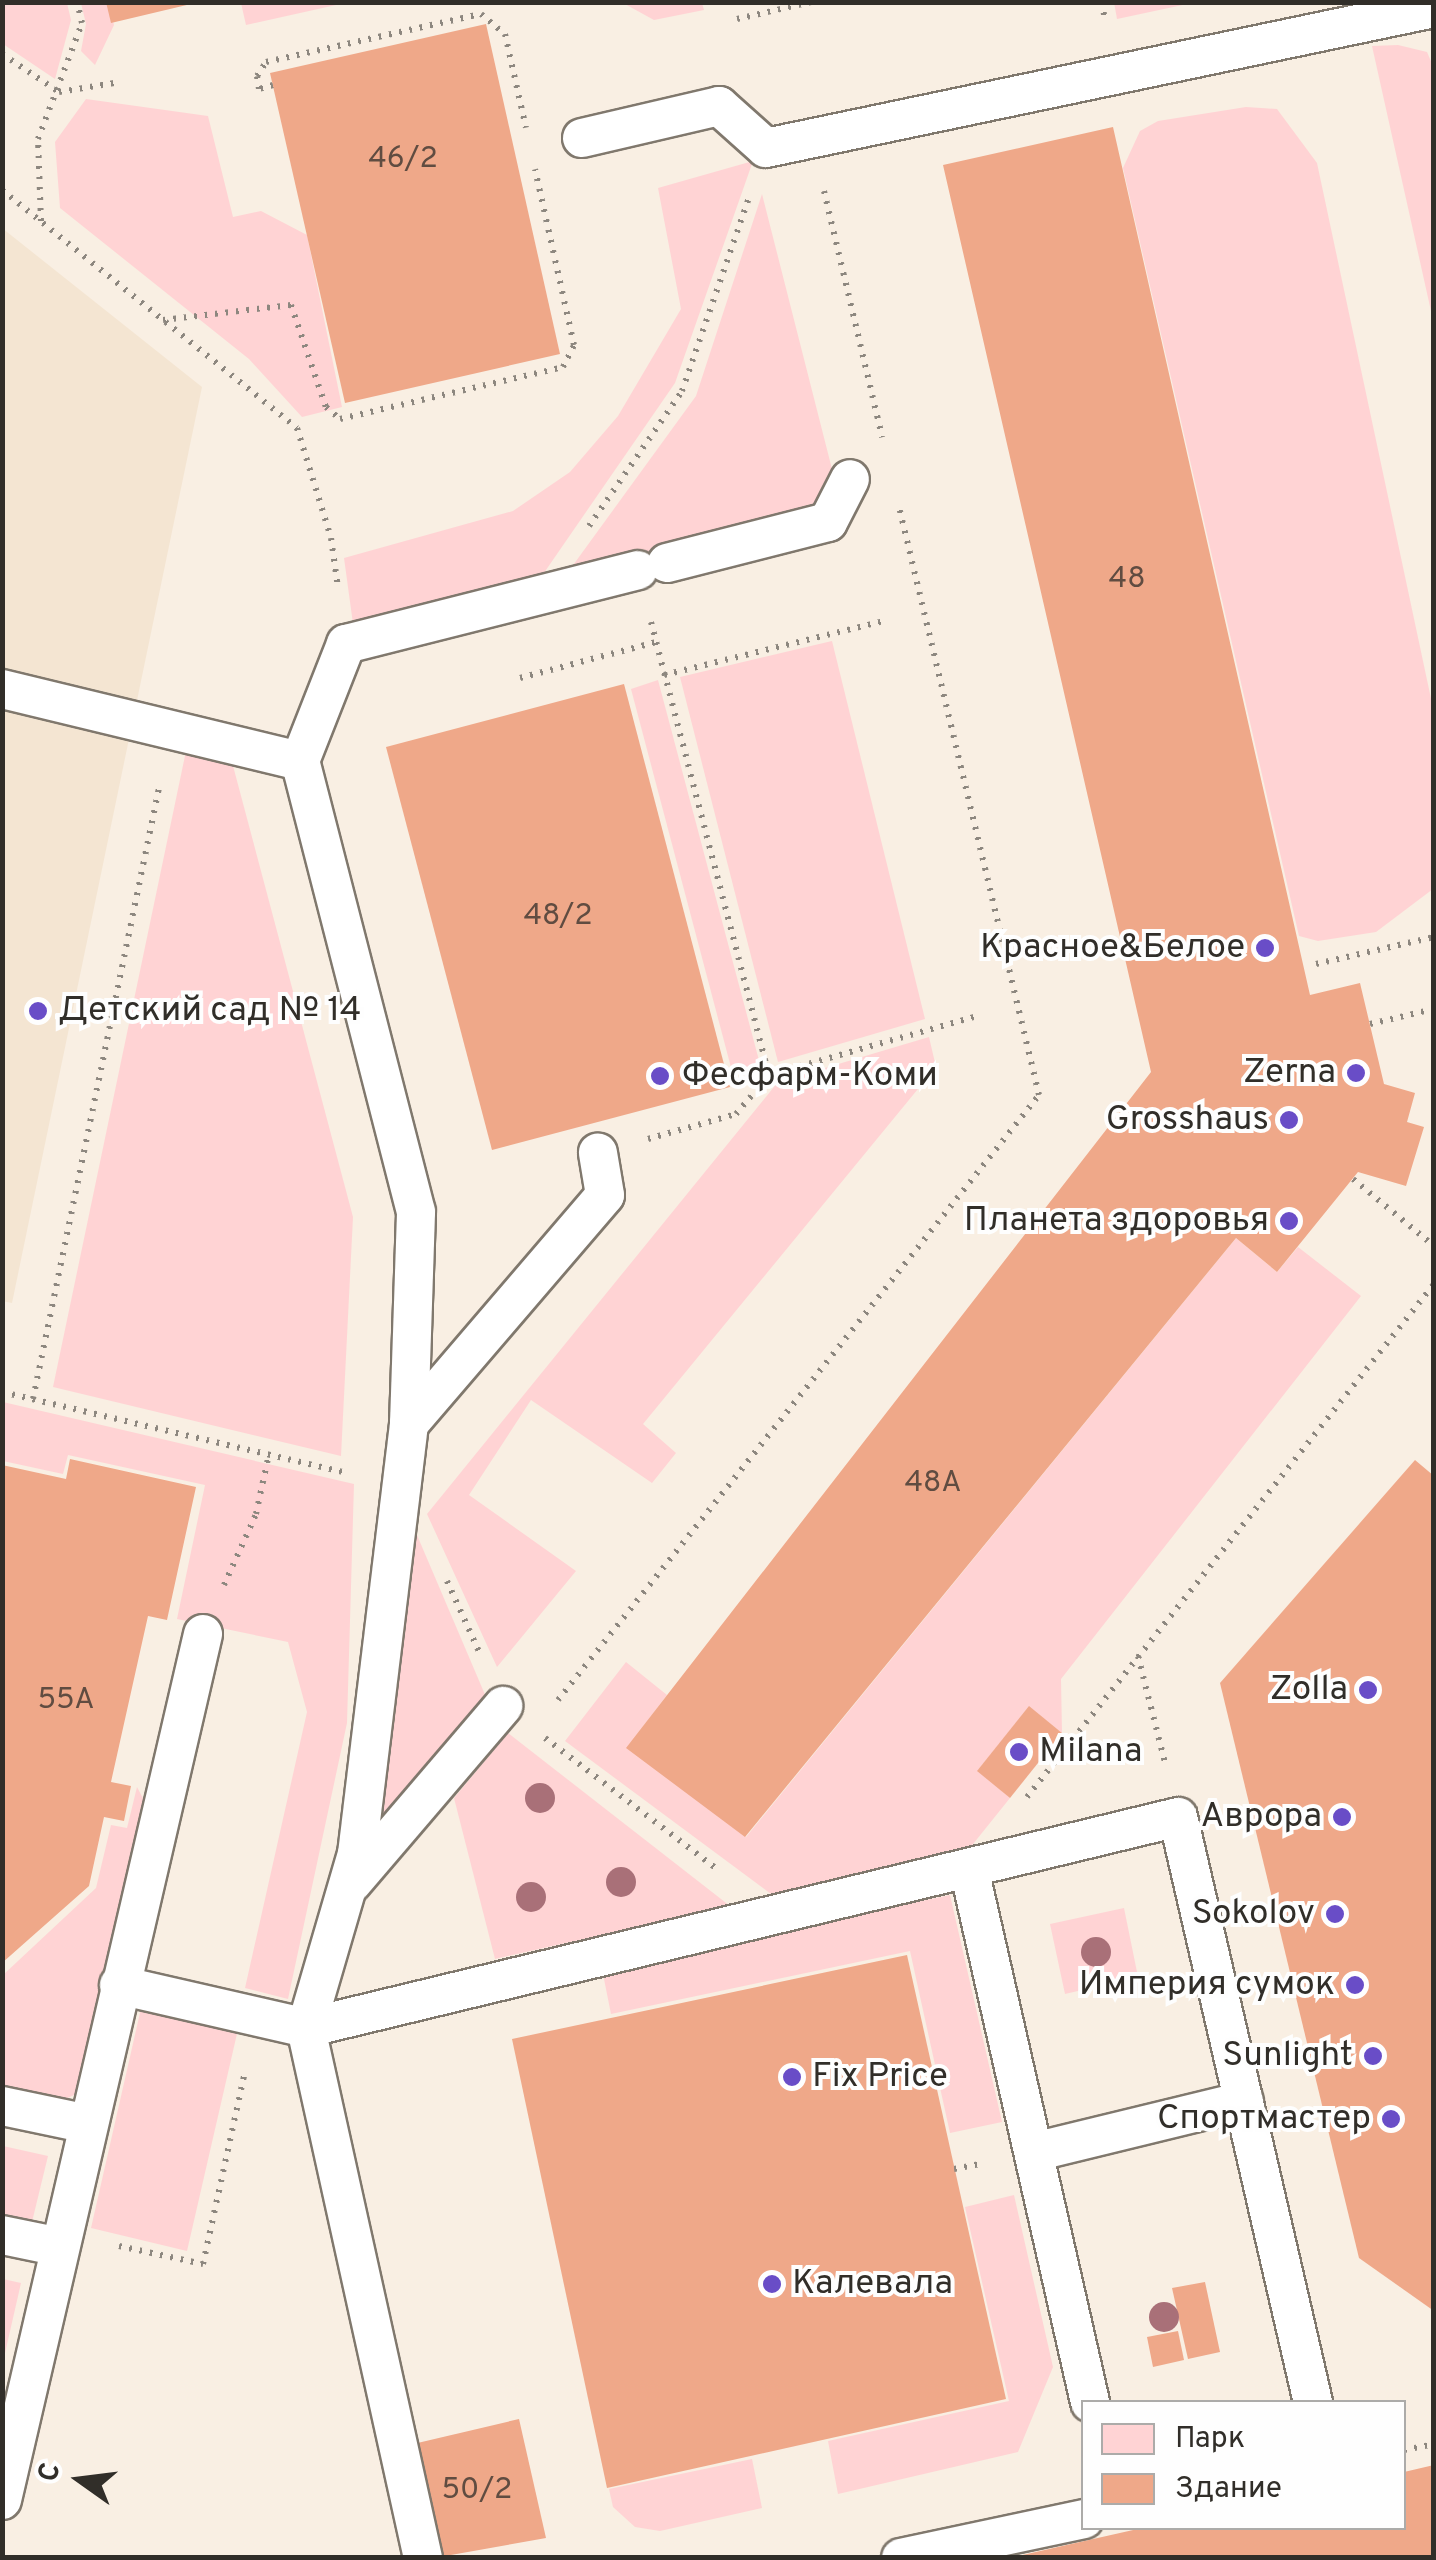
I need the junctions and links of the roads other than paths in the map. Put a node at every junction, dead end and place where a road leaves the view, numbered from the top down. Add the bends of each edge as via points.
1 (1434, 8) edge
2 (582, 138) dead end
3 (850, 479) dead end
4 (2, 688) edge
5 (300, 760) junction
6 (598, 1153) road end
7 (410, 1424) junction
8 (203, 1634) road end
9 (503, 1706) road end
10 (969, 1869) junction
11 (348, 1888) junction
12 (119, 1985) junction
13 (306, 2028) junction
14 (1244, 2102) junction
15 (2, 2106) edge
16 (88, 2124) junction
17 (1034, 2152) junction
18 (2, 2235) edge
19 (60, 2247) junction
20 (1090, 2400) edge
21 (1313, 2400) edge
22 (2, 2500) edge
23 (1081, 2520) edge
24 (423, 2558) edge
25 (901, 2558) edge

1 - 2 lane via 766,148 719,106
3 - 5 lane via 828,522 346,644
4 - 5 lane
5 - 7 lane via 416,1212
6 - 7 lane via 605,1195
7 - 11 lane
8 - 12 lane
9 - 11 lane
10 - 13 lane
10 - 14 lane via 1178,1818
10 - 17 lane
11 - 13 lane
12 - 13 lane
12 - 16 lane
13 - 24 lane
14 - 17 lane
14 - 21 lane
15 - 16 lane
16 - 19 lane
17 - 20 lane
18 - 19 lane
19 - 22 lane
23 - 25 lane

